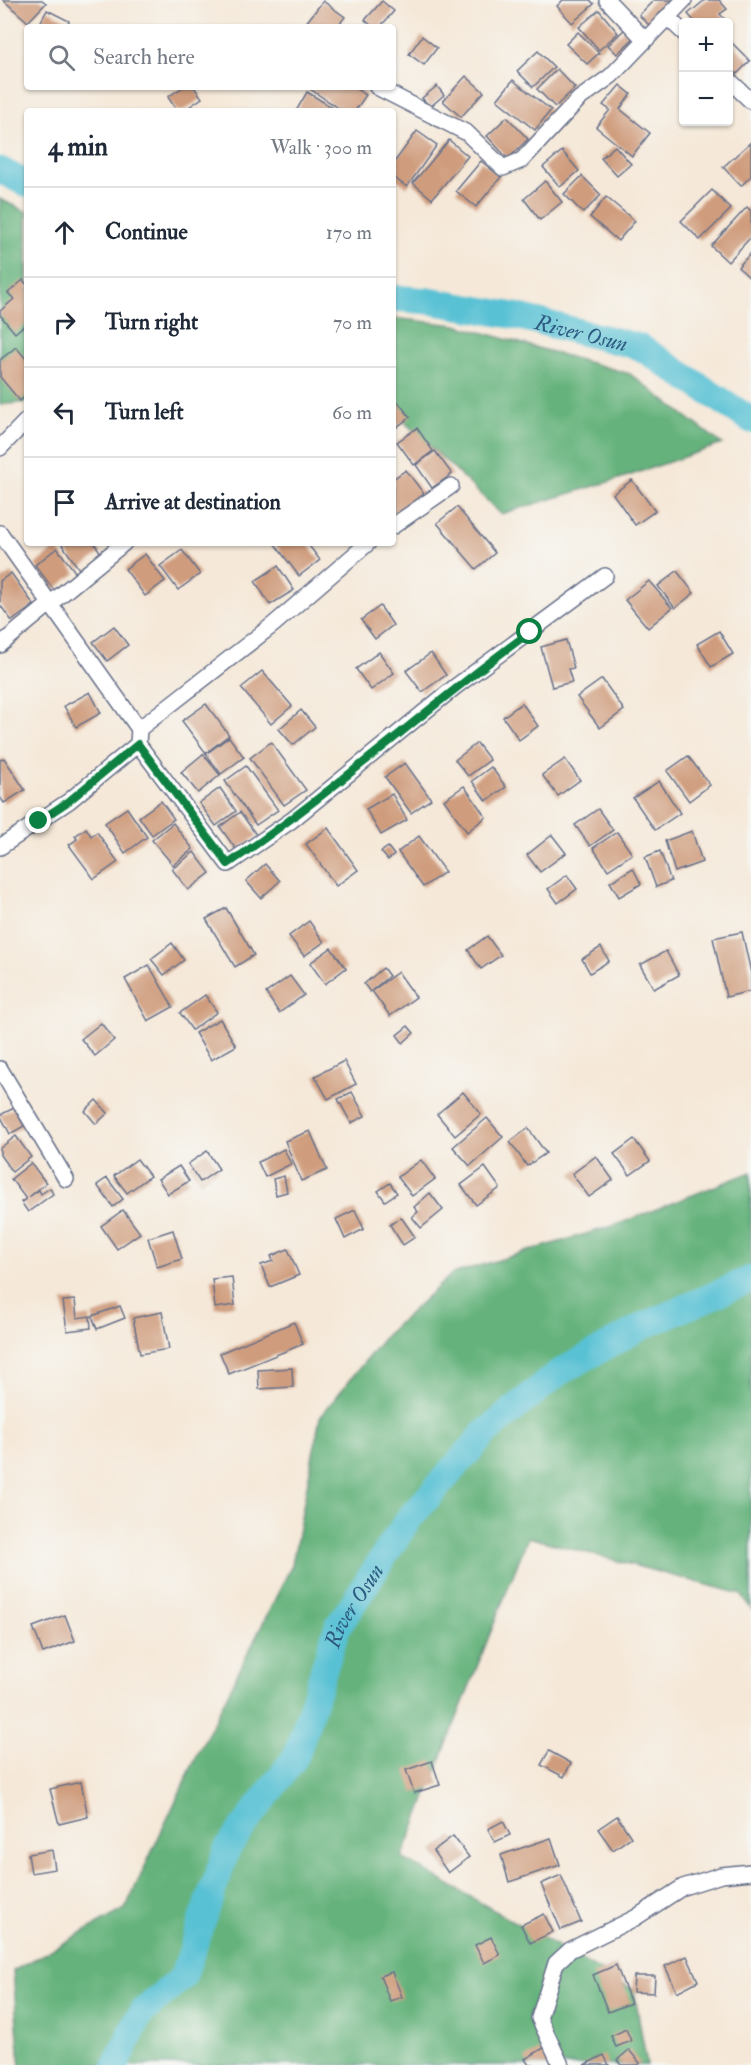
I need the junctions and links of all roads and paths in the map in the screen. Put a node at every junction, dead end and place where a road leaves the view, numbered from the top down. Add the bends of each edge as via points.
1 (607, 0) edge
2 (684, 0) edge
3 (667, 17) junction
4 (679, 28) edge
5 (645, 40) junction
6 (733, 83) edge
7 (383, 90) edge
8 (751, 101) edge
9 (24, 423) edge
10 (0, 448) edge
11 (451, 486) dead end
12 (396, 524) edge
13 (0, 532) edge
14 (120, 546) edge
15 (364, 546) edge
16 (605, 576) dead end
17 (50, 604) junction
18 (0, 645) edge
19 (139, 736) junction
20 (0, 847) edge
21 (0, 1069) edge
22 (66, 1179) dead end
23 (751, 1872) edge
24 (561, 2065) edge

1 - 5 street
2 - 3 street
3 - 4 street
3 - 5 street
5 - 7 street via 611,76 579,99 522,160 503,168 467,134
6 - 8 street
9 - 10 street
11 - 12 street
13 - 17 street
14 - 17 street
15 - 19 street
16 - 19 street via 455,687 292,820 228,864
17 - 18 street
17 - 19 street
19 - 20 street via 69,801
21 - 22 street
23 - 24 street via 721,1875 683,1887 635,1918 570,1950 556,1963 539,2018

